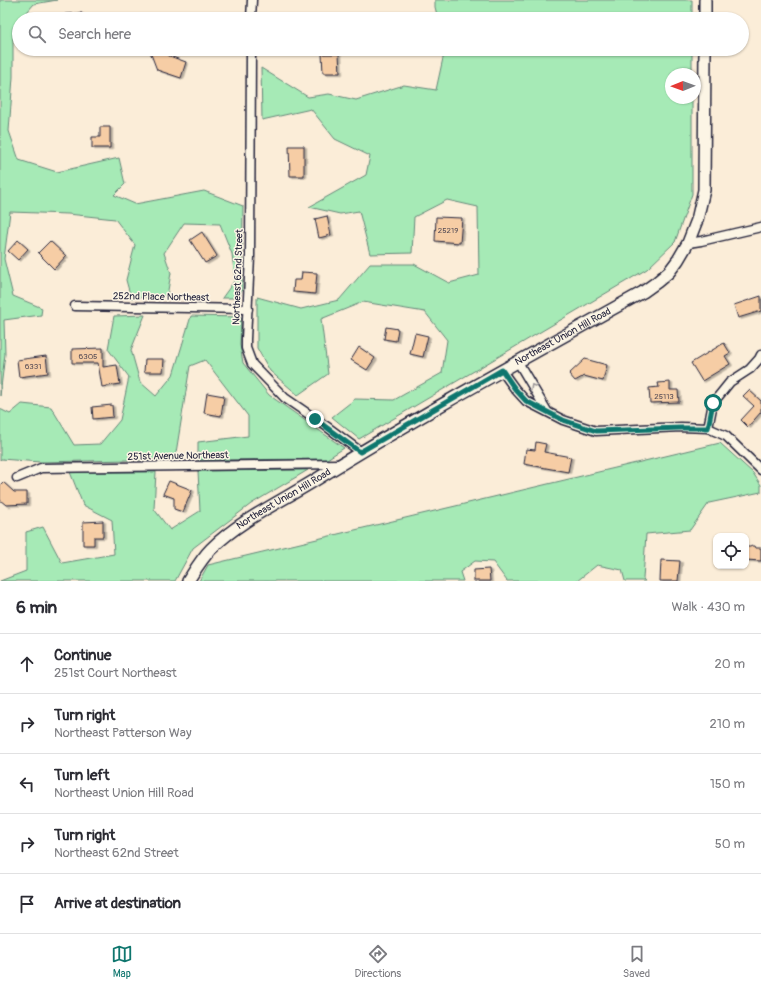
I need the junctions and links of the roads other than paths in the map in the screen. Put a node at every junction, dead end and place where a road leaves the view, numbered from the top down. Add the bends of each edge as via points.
1 (252, 0) edge
2 (705, 0) edge
3 (251, 12) edge
4 (705, 12) edge
5 (251, 56) edge
6 (705, 56) edge
7 (761, 227) edge
8 (688, 243) junction
9 (75, 306) dead end
10 (248, 309) junction
11 (761, 355) edge
12 (518, 362) junction
13 (502, 370) junction
14 (548, 412) junction
15 (708, 428) junction
16 (360, 452) junction
17 (341, 464) junction
18 (761, 470) edge
19 (17, 478) dead end
20 (188, 581) edge

1 - 3 street
2 - 4 street
5 - 10 street, Northeast 62nd Street
6 - 8 street, Northeast Union Hill Road via 704,190
7 - 8 street
8 - 12 street, Northeast Union Hill Road via 669,272 648,289
9 - 10 street, 252nd Place Northeast
10 - 16 street, Northeast 62nd Street via 246,348 252,364 285,398
11 - 15 street via 750,369 730,382 713,403
12 - 13 street, Northeast Union Hill Road
14 -> 12 street
13 - 14 street via 526,401
13 - 16 street, Northeast Union Hill Road
14 - 15 street via 596,431
15 - 18 street via 726,436
16 - 17 street, Northeast Union Hill Road
17 - 19 street, 251st Avenue Northeast via 41,468
17 - 20 street, Northeast Union Hill Road via 228,534 210,550

